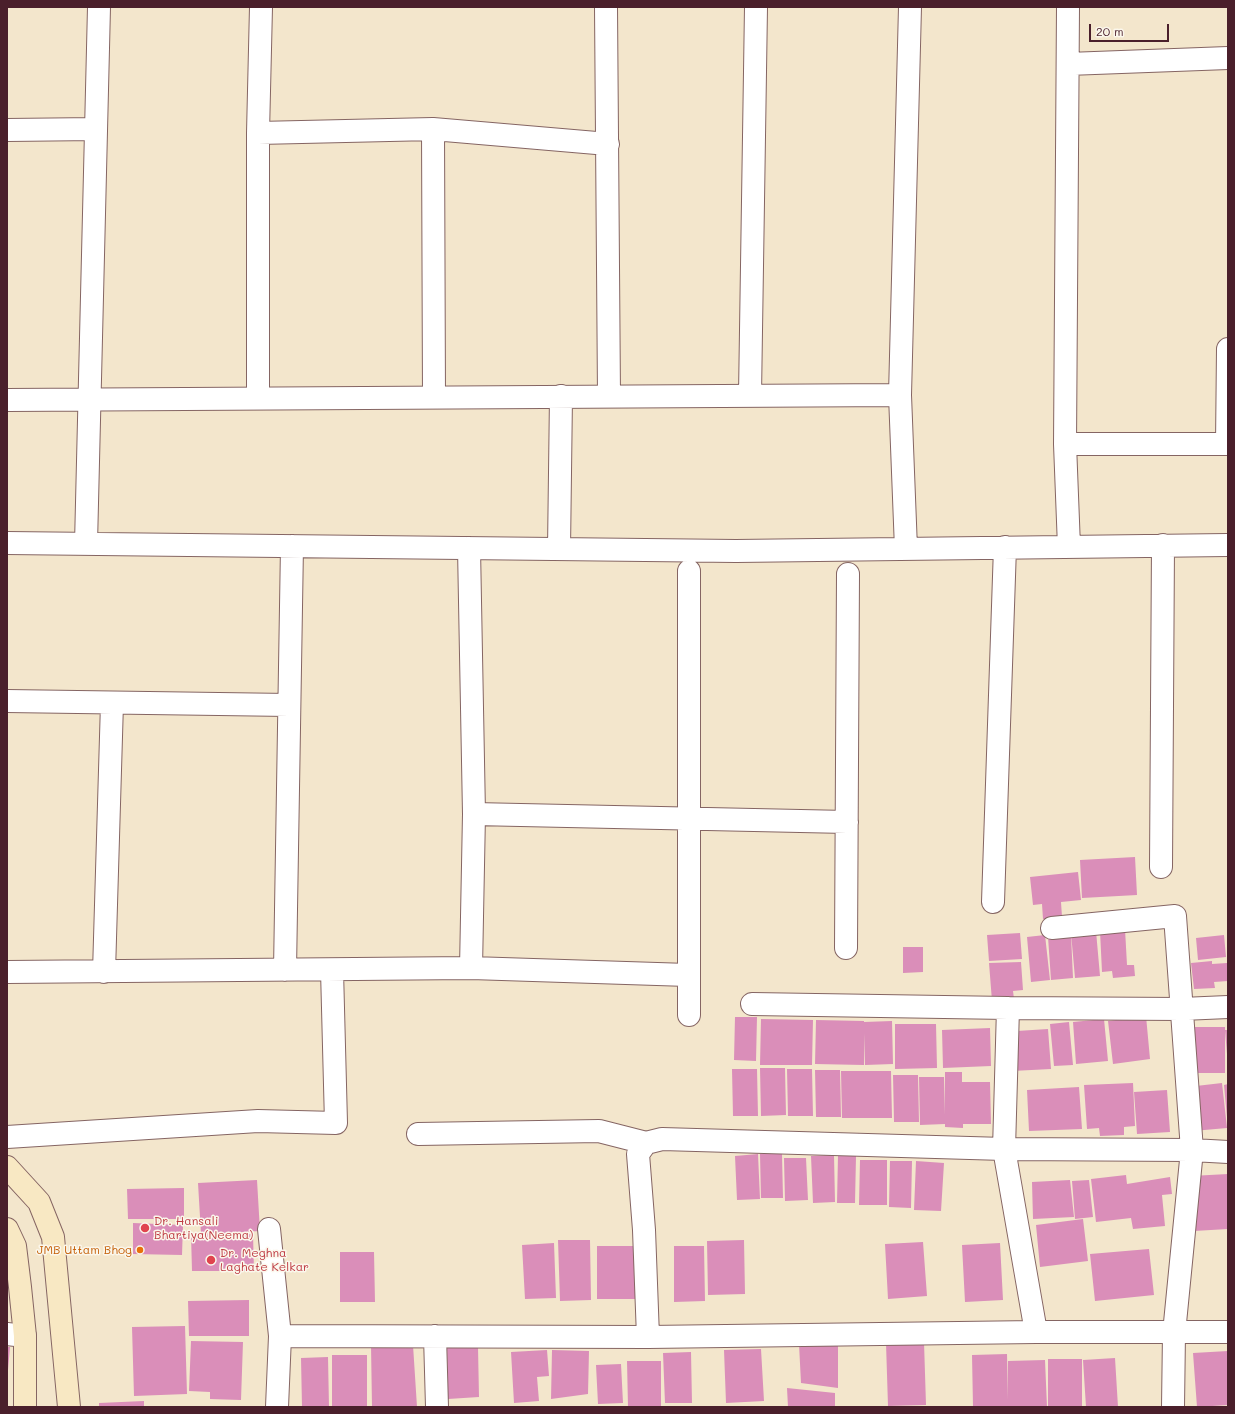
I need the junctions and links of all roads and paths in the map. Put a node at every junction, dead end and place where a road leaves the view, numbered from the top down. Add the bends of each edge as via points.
1 (99, 7) edge
2 (261, 7) edge
3 (606, 7) edge
4 (756, 7) edge
5 (910, 7) edge
6 (1068, 7) edge
7 (1228, 58) edge
8 (1068, 64) junction
9 (96, 129) junction
10 (433, 129) junction
11 (7, 130) edge
12 (258, 133) junction
13 (608, 144) junction
14 (1228, 348) edge
15 (750, 395) junction
16 (900, 395) junction
17 (561, 396) junction
18 (610, 396) junction
19 (434, 397) junction
20 (258, 398) junction
21 (89, 399) junction
22 (7, 400) edge
23 (1065, 444) junction
24 (1227, 444) edge
25 (7, 543) edge
26 (86, 544) junction
27 (1163, 545) junction
28 (1228, 545) edge
29 (292, 546) junction
30 (1005, 547) junction
31 (1069, 547) junction
32 (469, 548) junction
33 (559, 549) junction
34 (906, 549) junction
35 (689, 571) dead end
36 (848, 574) dead end
37 (7, 701) edge
38 (112, 703) junction
39 (289, 705) junction
40 (474, 814) junction
41 (688, 818) junction
42 (847, 822) junction
43 (1161, 867) dead end
44 (993, 902) dead end
45 (1052, 928) dead end
46 (846, 948) dead end
47 (471, 968) junction
48 (285, 970) junction
49 (332, 970) junction
50 (7, 972) edge
51 (104, 972) junction
52 (688, 975) junction
53 (752, 1004) dead end
54 (1228, 1007) edge
55 (1008, 1008) junction
56 (1182, 1009) junction
57 (689, 1015) dead end
58 (418, 1134) dead end
59 (7, 1137) edge
60 (646, 1143) junction
61 (1004, 1149) junction
62 (1192, 1150) junction
63 (1228, 1152) edge
64 (11, 1170) edge
65 (268, 1229) dead end
66 (7, 1230) edge
67 (1036, 1332) junction
68 (1228, 1332) edge
69 (1174, 1333) junction
70 (16, 1335) edge
71 (280, 1336) junction
72 (434, 1336) junction
73 (648, 1337) junction
74 (25, 1407) edge
75 (69, 1407) edge
76 (277, 1407) edge
77 (437, 1407) edge
78 (1173, 1407) edge

1 - 9 street
2 - 12 street
3 - 13 street
4 - 15 street
5 - 16 street
6 - 8 street
7 - 8 street
8 - 23 street
9 - 11 street
9 - 21 street
10 - 12 street
10 - 13 street
10 - 19 street
12 - 20 street
13 - 18 street
14 - 24 street
15 - 16 street
15 - 18 street
16 - 34 street
17 - 18 street
17 - 19 street
17 - 33 street
19 - 20 street
20 - 21 street
21 - 22 street
21 - 26 street
23 - 24 street
23 - 31 street
25 - 26 street
26 - 29 street
27 - 28 street
27 - 31 street
27 - 43 street
29 - 32 street
29 - 39 street
30 - 31 street
30 - 34 street
30 - 44 street
32 - 33 street
32 - 40 street
33 - 34 street
35 - 41 street
36 - 42 street
37 - 38 street
38 - 39 street
38 - 51 street
39 - 48 street
40 - 41 street
40 - 47 street
41 - 42 street
41 - 52 street
42 - 46 street
45 - 56 street via 1175,916
47 - 49 street
47 - 52 street
48 - 49 street
48 - 51 street
49 - 59 street via 336,1123 258,1121
50 - 51 street
52 - 57 street
53 - 55 street
54 - 56 street
55 - 56 street
55 - 61 street
56 - 62 street
58 - 60 street via 599,1131
60 - 61 street via 662,1138
60 - 73 street via 638,1154
61 - 62 street
61 - 67 street
62 - 63 street
62 - 69 street
64 - 75 street via 39,1202 53,1237
65 - 71 street
66 - 70 street via 15,1246
67 - 69 street
67 - 73 street
68 - 69 street
69 - 78 street
70 - 74 street
71 - 72 street
71 - 76 street
72 - 73 street
72 - 77 street

